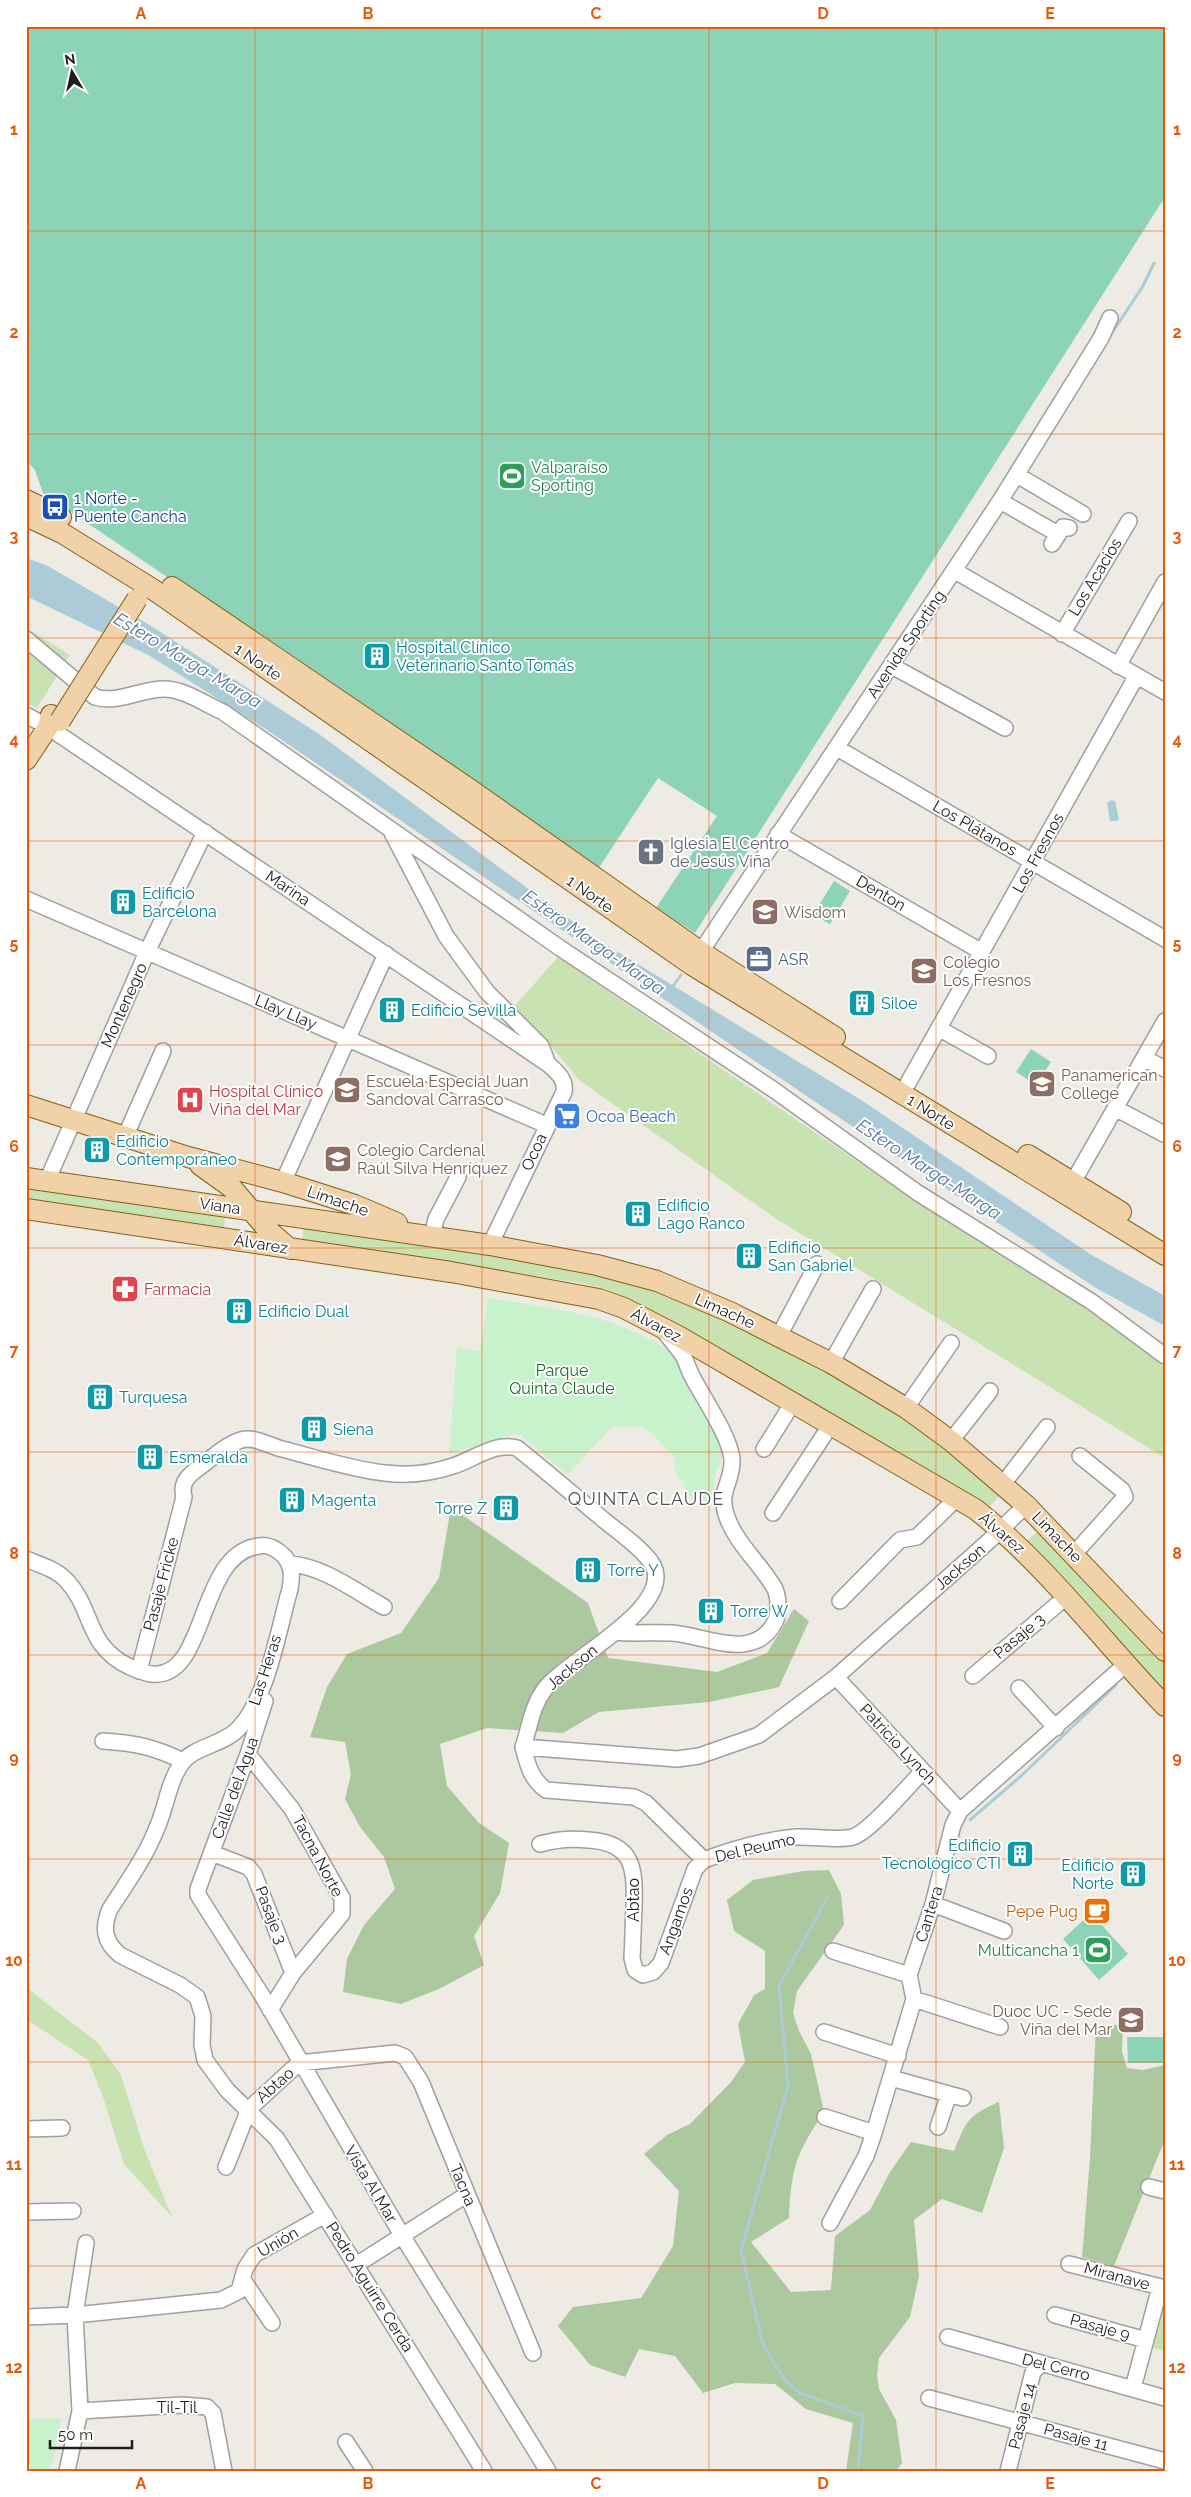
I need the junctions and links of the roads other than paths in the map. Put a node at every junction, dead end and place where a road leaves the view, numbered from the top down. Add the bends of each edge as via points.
1 (1110, 318) dead end
2 (1017, 475) junction
3 (26, 500) edge
4 (1000, 501) junction
5 (1083, 514) dead end
6 (26, 516) edge
7 (1129, 521) dead end
8 (1059, 535) dead end
9 (954, 571) junction
10 (1165, 582) edge
11 (138, 590) junction
12 (190, 599) junction
13 (1062, 634) junction
14 (26, 639) edge
15 (892, 666) junction
16 (1118, 666) junction
17 (1136, 677) junction
18 (1165, 692) edge
19 (26, 715) edge
20 (53, 721) junction
21 (1005, 728) dead end
22 (837, 748) junction
23 (27, 757) edge
24 (388, 826) junction
25 (205, 832) junction
26 (778, 834) junction
27 (1033, 862) junction
28 (26, 899) edge
29 (1165, 938) edge
30 (147, 952) junction
31 (982, 952) junction
32 (386, 954) junction
33 (697, 958) junction
34 (1165, 1021) edge
35 (940, 1029) junction
36 (348, 1038) junction
37 (163, 1051) dead end
38 (988, 1056) dead end
39 (1144, 1058) junction
40 (548, 1064) junction
41 (1165, 1069) edge
42 (908, 1083) junction
43 (26, 1105) edge
44 (1115, 1108) junction
45 (74, 1121) junction
46 (546, 1125) junction
47 (1164, 1134) edge
48 (125, 1137) junction
49 (188, 1158) junction
50 (245, 1171) junction
51 (26, 1178) edge
52 (458, 1178) dead end
53 (47, 1181) junction
54 (283, 1182) junction
55 (1073, 1182) junction
56 (232, 1188) junction
57 (26, 1209) edge
58 (250, 1210) junction
59 (423, 1234) junction
60 (1165, 1239) edge
61 (490, 1245) junction
62 (290, 1248) junction
63 (1165, 1255) edge
64 (817, 1264) dead end
65 (873, 1288) dead end
66 (661, 1327) junction
67 (779, 1336) junction
68 (952, 1342) dead end
69 (1165, 1356) edge
70 (831, 1363) junction
71 (990, 1391) dead end
72 (792, 1404) junction
73 (906, 1408) junction
74 (830, 1426) junction
75 (1047, 1427) dead end
76 (951, 1441) junction
77 (764, 1449) dead end
78 (1080, 1456) dead end
79 (1003, 1484) junction
80 (184, 1497) joint
81 (956, 1498) junction
82 (1026, 1505) junction
83 (773, 1513) dead end
84 (1002, 1530) junction
85 (1074, 1554) junction
86 (26, 1559) edge
87 (290, 1564) junction
88 (1066, 1597) junction
89 (840, 1602) dead end
90 (384, 1607) dead end
91 (288, 1624) dead end
92 (615, 1632) junction
93 (1165, 1651) edge
94 (1125, 1665) junction
95 (139, 1671) junction
96 (973, 1676) dead end
97 (836, 1677) junction
98 (266, 1685) junction
99 (1018, 1688) dead end
100 (1165, 1706) edge
101 (1056, 1728) junction
102 (102, 1741) dead end
103 (523, 1747) junction
104 (248, 1754) junction
105 (183, 1761) junction
106 (923, 1772) junction
107 (960, 1811) junction
108 (540, 1844) dead end
109 (212, 1852) junction
110 (704, 1860) junction
111 (198, 1895) joint
112 (933, 1904) junction
113 (1004, 1931) dead end
114 (833, 1951) dead end
115 (293, 1973) junction
116 (643, 1975) joint
117 (909, 1975) junction
118 (914, 1999) junction
119 (270, 2010) junction
120 (1000, 2027) dead end
121 (824, 2032) dead end
122 (365, 2055) joint
123 (898, 2056) junction
124 (299, 2063) junction
125 (891, 2078) junction
126 (249, 2109) junction
127 (825, 2117) dead end
128 (938, 2127) dead end
129 (62, 2128) dead end
130 (26, 2129) edge
131 (874, 2133) junction
132 (226, 2167) dead end
133 (1149, 2186) dead end
134 (1165, 2190) edge
135 (466, 2195) junction
136 (73, 2211) dead end
137 (26, 2212) edge
138 (325, 2215) junction
139 (830, 2223) dead end
140 (403, 2237) junction
141 (86, 2243) dead end
142 (1069, 2264) dead end
143 (356, 2265) junction
144 (243, 2280) junction
145 (1162, 2288) edge
146 (75, 2314) junction
147 (1055, 2315) dead end
148 (26, 2317) edge
149 (272, 2323) dead end
150 (948, 2337) dead end
151 (1146, 2340) junction
152 (533, 2353) dead end
153 (1040, 2364) junction
154 (1134, 2388) junction
155 (929, 2398) dead end
156 (1165, 2398) edge
157 (80, 2411) junction
158 (1020, 2422) junction
159 (346, 2442) dead end
160 (1165, 2461) edge
161 (67, 2471) edge
162 (224, 2471) edge
163 (365, 2471) edge
164 (484, 2471) edge
165 (548, 2471) edge
166 (1008, 2471) edge

1 - 2 street, Avenida Sporting
2 - 4 street, Avenida Sporting
2 - 5 street
3 - 12 main road, 1 Norte via 72,523
4 - 8 street
4 - 9 street, Avenida Sporting
6 - 11 main road, 1 Norte via 62,533
7 - 13 street, Los Acacios
9 - 13 street, Los Acacios
9 - 15 street, Avenida Sporting
10 - 16 street
11 - 12 main road
11 - 20 main road
11 - 33 main road, 1 Norte
12 - 33 main road, 1 Norte via 468,788
13 - 16 street, Los Acacios
14 - 24 street via 94,697 106,701 164,689 180,692 223,712
15 - 21 street
15 - 22 street, Avenida Sporting
16 - 17 street, Los Acacios
17 - 18 street, Los Acacios
17 - 27 street, Los Fresnos
19 - 20 street, Marina
20 - 23 main road
20 - 25 street, Marina
22 - 26 street, Avenida Sporting
22 - 27 street, Los Plátanos
24 - 40 street via 446,936 486,992 541,1046
24 - 69 street via 560,948 774,1090 918,1193 1092,1302
25 - 30 street, Montenegro
25 - 32 street, Marina
26 - 31 street, Denton
26 - 33 street, Avenida Sporting
27 - 29 street, Los Plátanos
27 - 31 street, Los Fresnos
28 - 30 street, Llay Llay
30 - 36 street, Llay Llay
30 - 45 street, Montenegro
31 - 35 street, Los Fresnos
32 - 36 street
32 - 40 street, Marina
33 - 42 main road, 1 Norte
33 - 63 main road, 1 Norte
34 - 39 street
35 - 38 street
35 - 42 street, Los Fresnos
36 - 46 street, Llay Llay
36 - 54 street
37 - 48 street
39 - 41 street
39 - 44 street
40 - 46 street, Ocoa via 561,1076 565,1086
42 - 55 main road, 1 Norte
43 - 45 main road, Limache
44 - 47 street
44 - 55 street
45 - 48 main road, Limache
45 - 53 street, Montenegro
46 - 61 street, Ocoa
48 - 49 main road, Limache
49 - 50 main road, Limache
49 - 56 main road, Limache
50 - 54 main road, Limache
50 - 56 main road via 237,1176
51 - 53 main road, Viana
52 - 59 street via 436,1219
53 - 58 main road, Viana
54 - 59 main road, Limache
55 - 60 main road, 1 Norte
56 - 58 main road, Limache
57 - 62 main road, Álvarez
58 - 59 main road, Viana
58 - 62 main road, Limache
59 - 61 main road, Limache
61 - 67 main road, Limache via 570,1258 658,1281
62 - 66 main road, Álvarez via 568,1292 624,1308
64 - 67 street
65 - 70 street
66 - 72 main road, Álvarez
66 - 92 street via 683,1356 732,1457 732,1475 723,1491 727,1517 737,1538 776,1590 776,1620 760,1640 735,1645 672,1633 638,1635
67 - 70 main road, Limache
68 - 73 street
70 - 73 main road, Limache
71 - 76 street
72 - 74 main road, Álvarez
72 - 77 street
73 - 76 main road, Limache
74 - 81 main road, Álvarez
74 - 83 street
75 - 79 street
76 - 79 main road, Limache
78 - 85 street via 1122,1490 1125,1497
79 - 82 main road, Limache
80 - 92 street, Jackson via 183,1485 189,1475 241,1440 249,1439 385,1474 430,1472 508,1445 517,1448 650,1562 656,1573 653,1592
80 - 95 street, Pasaje Fricke
81 - 84 main road, Álvarez
81 - 89 street via 917,1537 900,1540
82 - 84 street, Jackson
82 - 85 main road, Limache
84 - 88 main road, Álvarez
84 - 97 street, Jackson
85 - 93 main road, Limache
86 - 95 street via 58,1573 67,1581 100,1644 122,1663
87 - 90 street via 322,1572
87 - 95 street via 280,1551 271,1547 248,1547 239,1553 227,1563 217,1580 190,1647 176,1665 164,1673
87 - 98 street, Las Heras via 290,1590
88 - 94 main road, Álvarez
88 - 96 street, Pasaje 3
91 - 98 street, Las Heras
92 - 103 street, Jackson via 581,1656 544,1689 530,1717
94 - 100 main road, Álvarez
94 - 101 street, Cantera
97 - 103 street, Jackson via 759,1735 699,1756 677,1759
97 - 106 street, Patricio Lynch
98 - 104 street, Calle del Agua
98 - 105 street, Las Heras via 256,1707 237,1731
99 - 101 street
101 - 107 street, Cantera
102 - 105 street via 136,1743
103 - 110 street, Del Peumo via 535,1782 546,1790 634,1797 646,1802
104 - 109 street, Calle del Agua
104 - 115 street, Tacna Norte via 297,1816 342,1898 342,1914
105 - 126 street via 153,1838 110,1909 106,1936 112,1949 120,1955 197,1997 202,2011 205,2060 227,2090
106 - 107 street, Patricio Lynch
106 - 110 street, Del Peumo via 865,1830 853,1837 776,1840
107 - 112 street, Cantera via 953,1825
108 - 116 street, Abtao via 565,1838 600,1840 623,1851 635,1876 632,1958 636,1970
109 - 111 street, Calle del Agua
109 - 115 street, Pasaje 3 via 248,1867 254,1874
110 - 116 street, Angamos via 695,1869 661,1963 653,1972
111 - 119 street, Vista Al Mar
112 - 113 street
112 - 117 street, Cantera
114 - 117 street
115 - 119 street, Tacna Norte
117 - 118 street
118 - 120 street
118 - 123 street
119 - 124 street, Vista Al Mar
121 - 123 street
122 - 124 street, Abtao
122 - 135 street, Tacna via 395,2053 410,2063 421,2082
123 - 125 street
124 - 126 street, Abtao
124 - 140 street, Vista Al Mar
125 - 128 street via 956,2096
125 - 131 street
126 - 132 street, Abtao
126 - 138 street, Pedro Aguirre Cerda via 277,2139
127 - 131 street
129 - 130 street
131 - 139 street via 866,2156
133 - 134 street
135 - 140 street
135 - 152 street, Tacna
136 - 137 street
138 - 143 street, Pedro Aguirre Cerda
138 - 144 street, Unión via 254,2255
140 - 143 street
140 - 165 street, Vista Al Mar
141 - 146 street
142 - 145 street, Miranave
143 - 164 street, Pedro Aguirre Cerda
144 - 146 street via 239,2291 221,2300
144 - 149 street
145 - 151 street
146 - 148 street
146 - 157 street
147 - 151 street, Pasaje 9
150 - 153 street, Del Cerro
151 - 154 street
153 - 154 street, Del Cerro via 1051,2364
153 - 158 street, Pasaje 14 via 1033,2372
154 - 156 street, Del Cerro
155 - 158 street, Pasaje 11
157 - 161 street
157 - 162 street, Til-Til via 182,2405 207,2407 213,2414
158 - 160 street, Pasaje 11
158 - 166 street, Pasaje 14
159 - 163 street

